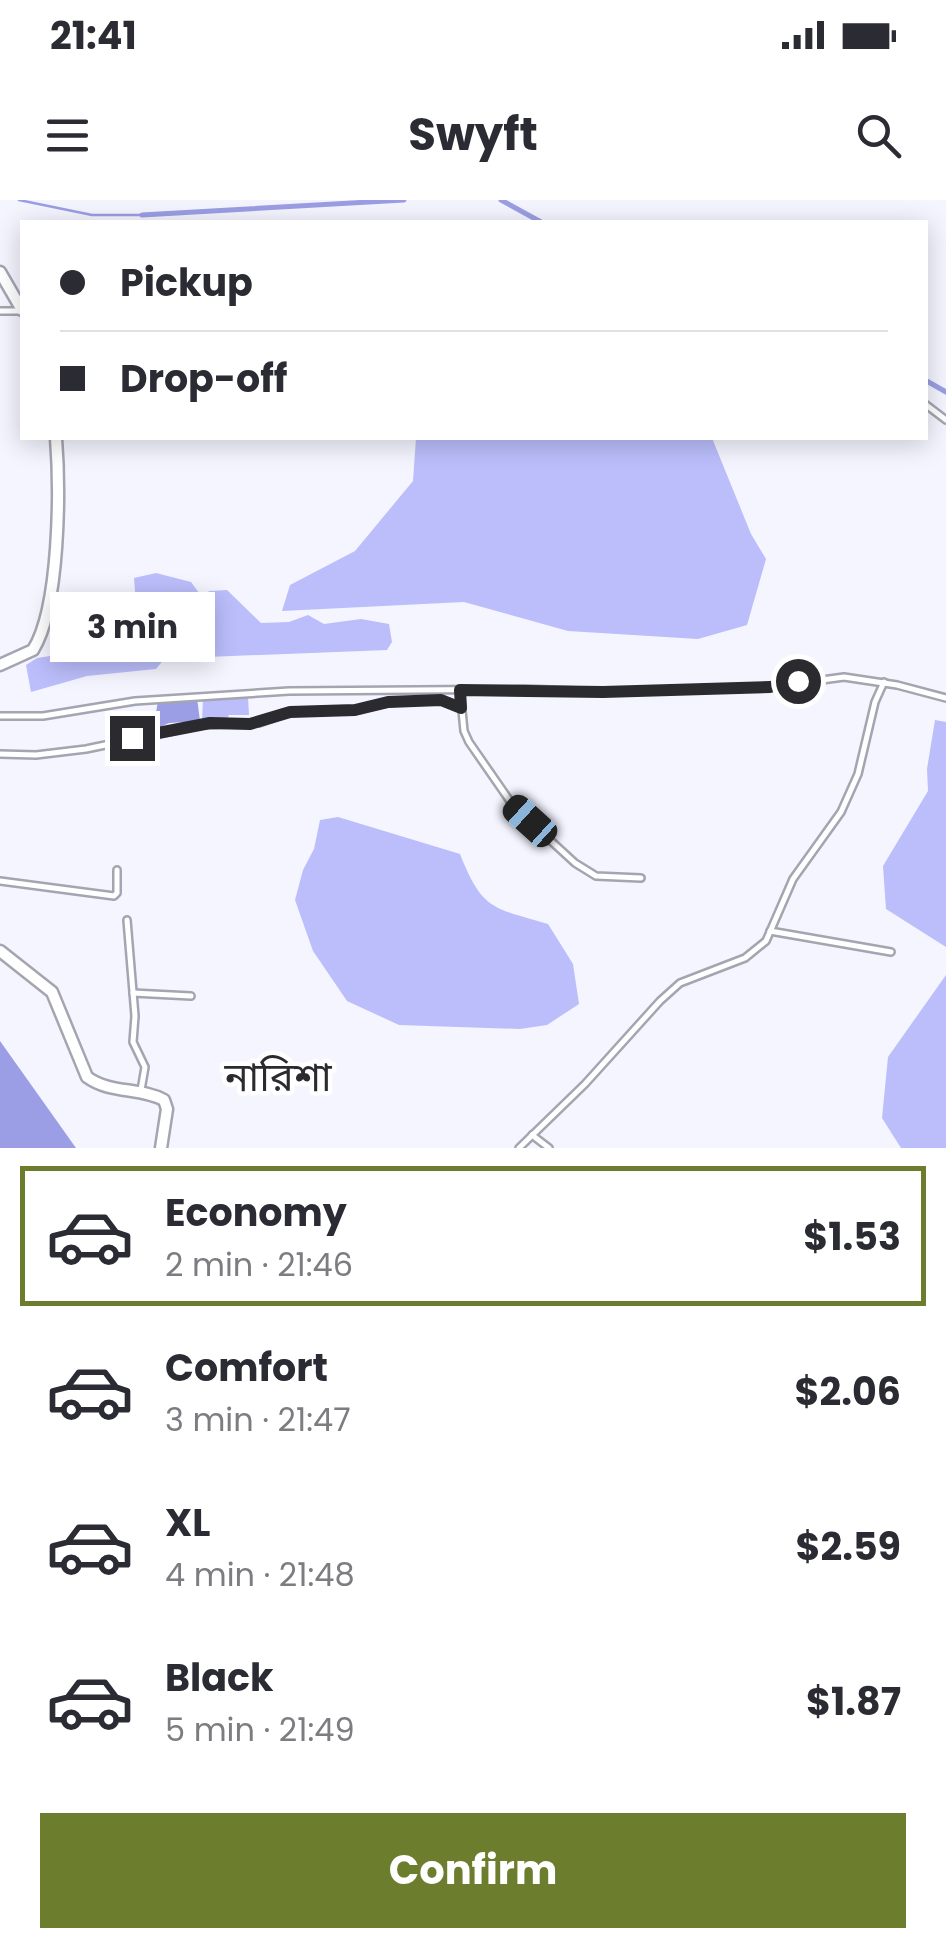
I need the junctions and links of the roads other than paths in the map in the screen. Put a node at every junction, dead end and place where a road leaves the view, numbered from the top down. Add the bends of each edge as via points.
1 (0, 272) edge
2 (20, 307) edge
3 (56, 440) edge
4 (0, 665) edge
5 (884, 682) junction
6 (460, 690) junction
7 (946, 698) edge
8 (461, 708) junction
9 (0, 716) edge
10 (0, 754) edge
11 (117, 870) dead end
12 (641, 878) dead end
13 (0, 881) edge
14 (127, 920) dead end
15 (770, 930) junction
16 (0, 950) edge
17 (891, 952) dead end
18 (133, 994) junction
19 (191, 996) dead end
20 (141, 1093) junction
21 (532, 1135) junction
22 (161, 1148) edge
23 (518, 1148) edge
24 (549, 1148) edge

1 - 2 main road
3 - 4 main road via 59,522 47,605 32,650
5 - 6 street
5 - 7 street
5 - 15 street via 841,812 793,879
6 - 8 street
6 - 9 street via 201,696
8 - 10 street via 441,700 388,702 290,712 259,723 201,724 36,755
8 - 12 street via 469,742 514,808 596,876
11 - 13 street via 114,896
14 - 18 street
15 - 17 street
15 - 21 street via 745,958 680,983
16 - 20 main road via 52,992 87,1076
18 - 19 street
18 - 20 street via 133,1042 145,1067
20 - 22 main road via 166,1103
21 - 23 street
21 - 24 street

